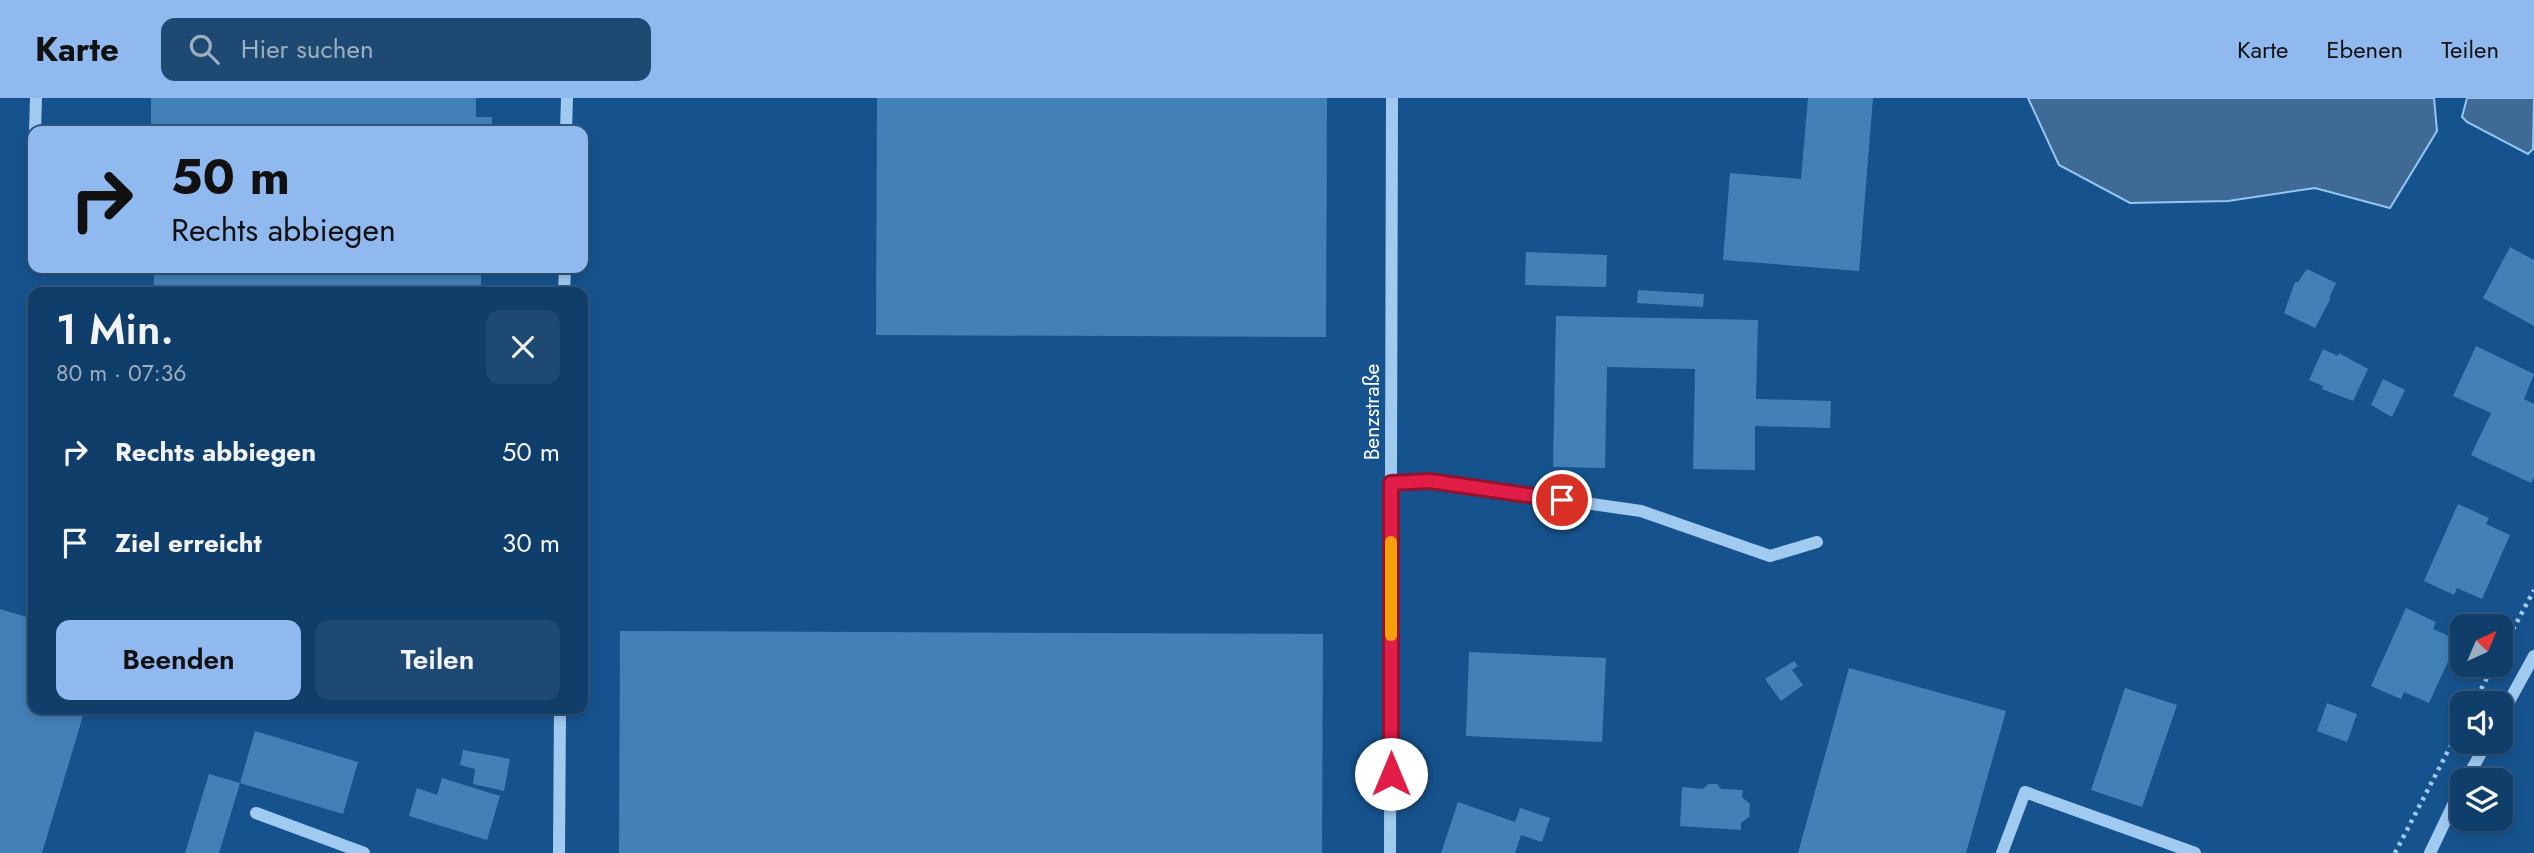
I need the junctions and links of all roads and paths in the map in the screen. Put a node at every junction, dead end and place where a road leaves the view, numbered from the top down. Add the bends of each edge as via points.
1 (36, 98) edge
2 (567, 98) edge
3 (1392, 98) edge
4 (35, 126) edge
5 (566, 126) edge
6 (1391, 483) junction
7 (1817, 542) dead end
8 (2534, 590) edge
9 (2513, 629) edge
10 (2534, 656) edge
11 (2513, 694) edge
12 (560, 714) edge
13 (2450, 746) edge
14 (2450, 811) edge
15 (256, 813) dead end
16 (364, 853) edge
17 (559, 853) edge
18 (1390, 853) edge
19 (2002, 853) edge
20 (2195, 853) edge
21 (2395, 853) edge
22 (2430, 853) edge

1 - 4 street
2 - 5 street
3 - 6 street, Benzstraße
6 - 7 street via 1430,481 1641,511 1770,556
6 - 18 street, Benzstraße
8 - 9 path
10 - 11 street
12 - 17 street
13 - 21 path
14 - 22 street
15 - 16 street
19 - 20 street via 2025,792

